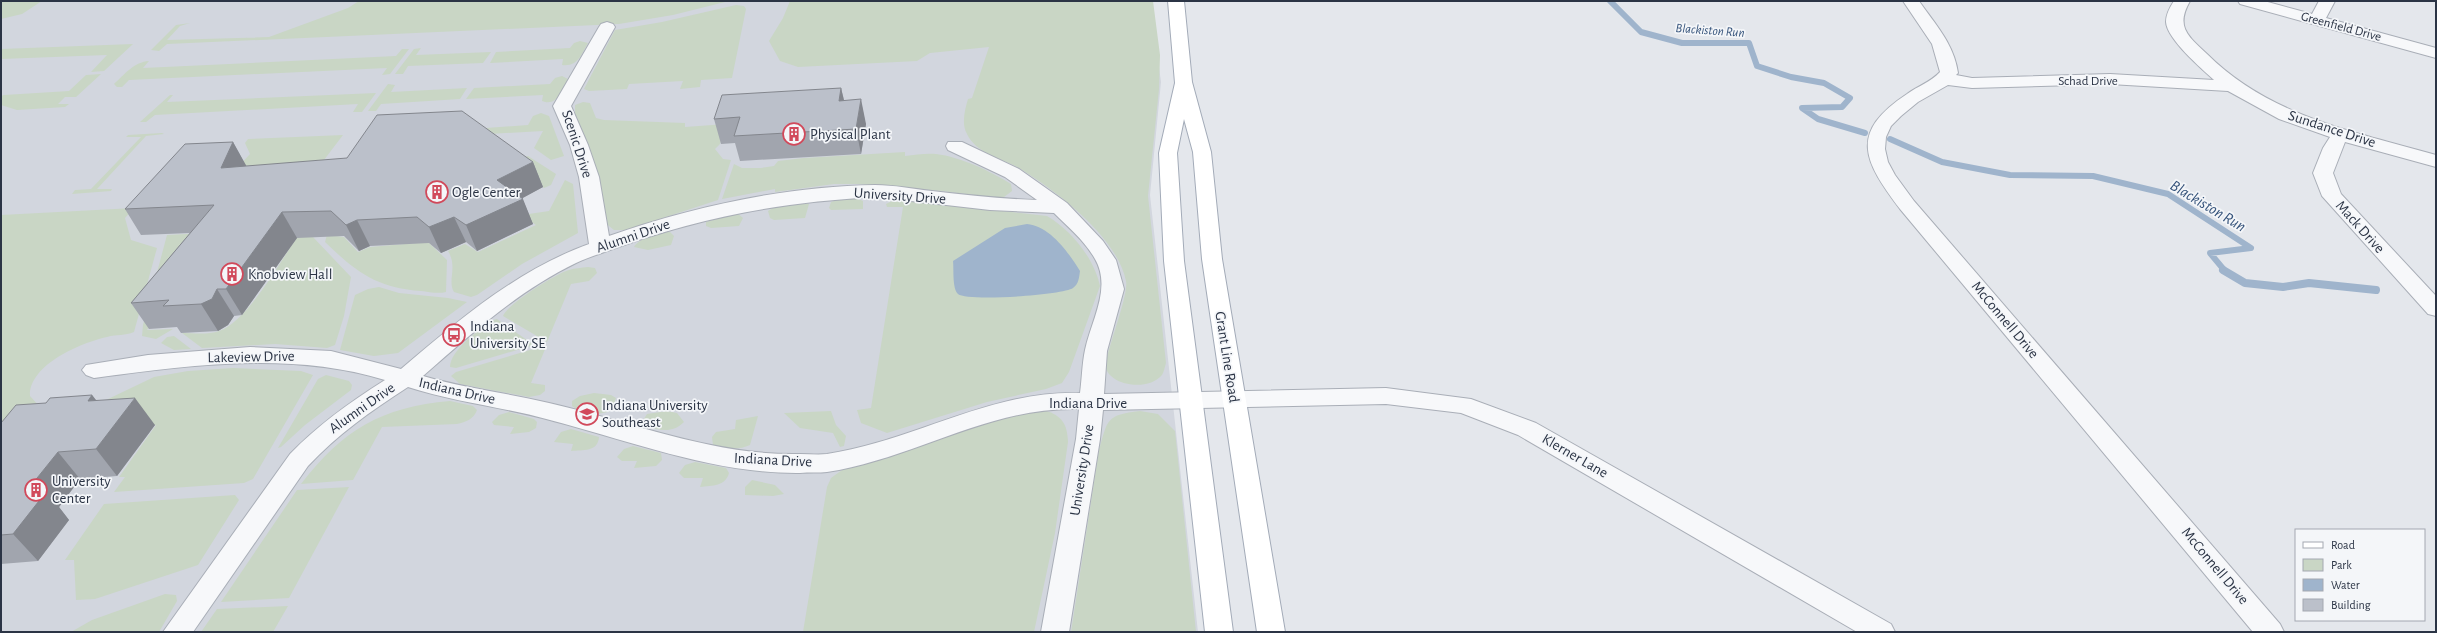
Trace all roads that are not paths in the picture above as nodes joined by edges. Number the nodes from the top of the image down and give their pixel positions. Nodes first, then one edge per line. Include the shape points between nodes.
1 (1176, 1) edge
2 (1911, 1) edge
3 (2182, 1) edge
4 (2246, 1) edge
5 (2327, 1) edge
6 (2317, 20) junction
7 (607, 27) dead end
8 (2436, 53) edge
9 (1945, 79) junction
10 (1183, 82) junction
11 (2232, 86) junction
12 (2342, 133) junction
13 (955, 146) dead end
14 (2436, 161) edge
15 (741, 206) joint
16 (1060, 207) junction
17 (600, 247) junction
18 (2436, 309) edge
19 (94, 370) dead end
20 (405, 378) junction
21 (1234, 398) junction
22 (1092, 401) junction
23 (1190, 401) junction
24 (178, 632) edge
25 (1055, 632) edge
26 (1219, 632) edge
27 (1271, 632) edge
28 (1881, 632) edge
29 (2270, 632) edge

1 - 10 main road, Grant Line Road
2 - 9 street via 1942,47 1949,65 1949,73
3 - 11 street via 2174,14 2174,26 2208,65
4 - 6 street, Greenfield Drive
5 - 6 street
6 - 8 street, Greenfield Drive
7 - 17 street, Scenic Drive via 562,106 579,145 589,177
9 - 11 street, Schad Drive via 1972,83 2110,79
9 - 29 street, McConnell Drive via 1913,98 1895,112 1880,129 1875,148 1880,169 1907,205
10 - 21 main road, Grant Line Road via 1202,152 1212,259
10 - 23 main road, Grant Line Road via 1168,152 1174,261
11 - 12 street, Sundance Drive via 2272,109
12 - 14 street, Sundance Drive
12 - 18 street, Mack Drive via 2332,148 2323,173 2332,196
13 - 16 street, University Drive via 1012,173
15 - 16 street, University Drive via 816,195 876,192 990,204
15 - 17 street, Alumni Drive via 680,220
16 - 22 street, University Drive via 1096,245 1112,274 1113,289 1096,351
17 - 20 street, Alumni Drive via 569,258 518,288 454,335
19 - 20 street, Lakeview Drive via 221,356 281,355 331,359
20 - 22 street, Indiana Drive via 440,389 549,411 724,457 774,464 827,463 1016,407 1036,403
20 - 24 street, Alumni Drive via 351,413 320,438 299,460
21 - 23 street, Klerner Lane
21 - 27 main road, Grant Line Road
21 - 28 street, Klerner Lane via 1386,396 1464,405 1494,414 1550,441
22 - 23 street, Indiana Drive
22 - 25 street, University Drive
23 - 26 main road, Grant Line Road

